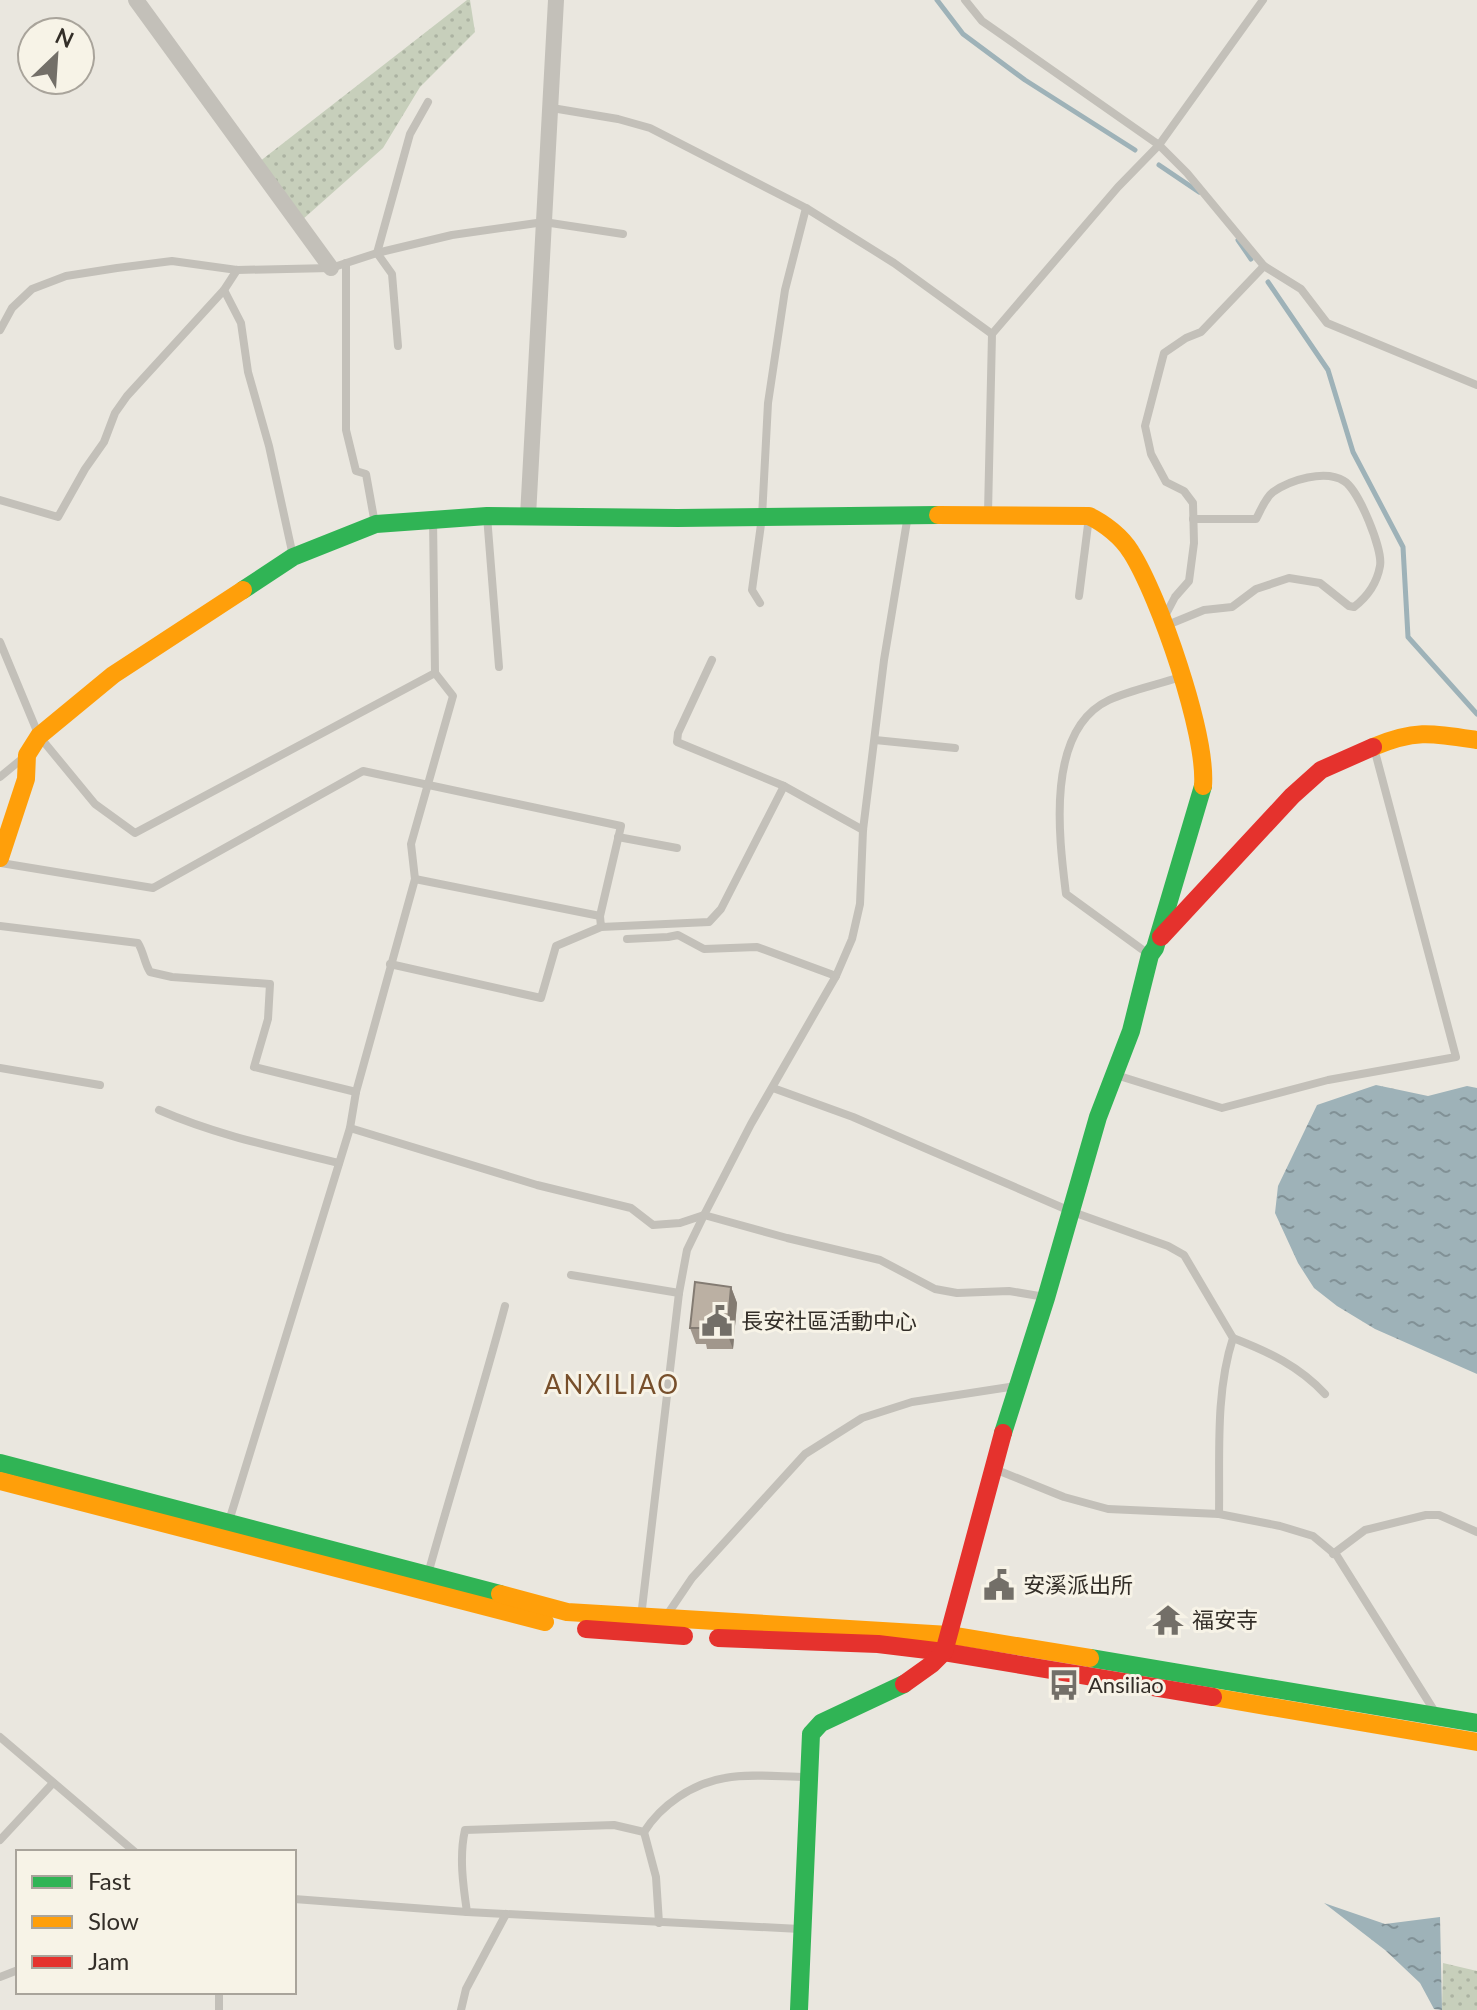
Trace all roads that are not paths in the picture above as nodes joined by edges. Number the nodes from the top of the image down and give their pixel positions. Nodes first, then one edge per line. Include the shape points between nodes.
1 (136, 0) edge
2 (556, 0) edge
3 (965, 0) edge
4 (1263, 0) edge
5 (428, 102) dead end
6 (552, 108) junction
7 (1159, 145) junction
8 (806, 208) junction
9 (544, 222) junction
10 (623, 234) dead end
11 (377, 253) junction
12 (339, 266) junction
13 (1264, 266) junction
14 (237, 270) junction
15 (224, 290) junction
16 (0, 330) edge
17 (992, 334) junction
18 (398, 346) dead end
19 (1477, 385) edge
20 (0, 500) edge
21 (908, 514) junction
22 (487, 516) junction
23 (528, 516) junction
24 (988, 516) junction
25 (1089, 516) junction
26 (762, 517) junction
27 (433, 518) junction
28 (1193, 519) junction
29 (376, 524) junction
30 (293, 557) junction
31 (1079, 596) dead end
32 (760, 603) dead end
33 (1164, 623) junction
34 (0, 642) edge
35 (712, 660) dead end
36 (499, 667) dead end
37 (435, 673) junction
38 (1181, 677) junction
39 (39, 736) junction
40 (875, 740) junction
41 (1477, 740) edge
42 (1374, 746) junction
43 (955, 748) dead end
44 (27, 755) junction
45 (0, 777) edge
46 (429, 785) junction
47 (784, 786) junction
48 (863, 830) junction
49 (618, 837) junction
50 (677, 848) dead end
51 (0, 860) edge
52 (415, 879) junction
53 (600, 916) junction
54 (0, 926) edge
55 (601, 927) junction
56 (627, 939) dead end
57 (1154, 948) junction
58 (390, 964) junction
59 (836, 976) junction
60 (0, 1068) edge
61 (1115, 1075) junction
62 (100, 1085) dead end
63 (773, 1088) junction
64 (356, 1092) junction
65 (159, 1110) dead end
66 (350, 1128) junction
67 (339, 1163) junction
68 (1070, 1211) junction
69 (704, 1215) junction
70 (571, 1275) dead end
71 (679, 1293) junction
72 (1046, 1298) junction
73 (505, 1306) dead end
74 (1233, 1338) junction
75 (1019, 1386) junction
76 (1325, 1394) dead end
77 (0, 1463) edge
78 (992, 1468) junction
79 (0, 1481) edge
80 (1219, 1514) junction
81 (229, 1522) junction
82 (1477, 1532) edge
83 (1333, 1554) junction
84 (428, 1574) junction
85 (641, 1618) junction
86 (657, 1628) junction
87 (947, 1644) junction
88 (1437, 1717) junction
89 (1477, 1724) edge
90 (0, 1737) edge
91 (1469, 1741) edge
92 (807, 1777) junction
93 (53, 1783) junction
94 (644, 1832) junction
95 (0, 1840) edge
96 (133, 1850) edge
97 (296, 1899) edge
98 (467, 1912) junction
99 (506, 1914) junction
100 (659, 1923) junction
101 (802, 1929) junction
102 (461, 2010) edge
103 (799, 2010) edge

1 - 12 street
2 - 6 street
3 - 7 lane via 982,21
4 - 7 lane
5 - 11 lane via 410,134
6 - 8 lane via 650,128
6 - 9 street
7 - 13 lane
7 - 17 lane
8 - 17 lane
8 - 26 lane via 785,290 770,389
9 - 10 lane
9 - 11 lane via 452,235
9 - 23 street
11 - 12 lane
11 - 18 lane via 392,274
12 - 14 lane
12 - 29 lane via 346,430 356,471 366,474
13 - 19 lane via 1301,289 1327,323
13 - 28 lane via 1201,332 1164,353 1145,426 1151,454 1166,482 1193,503
14 - 15 lane
14 - 16 lane via 172,261 66,276 32,289 12,308
15 - 20 lane via 127,396 58,517
15 - 30 lane via 241,323
17 - 24 lane
21 - 24 street
21 - 26 street
21 - 40 lane
22 - 23 street
22 - 27 street
22 - 36 lane
23 - 26 street
24 - 25 street
25 - 31 lane
25 - 33 street via 1130,550
26 - 32 lane via 752,590
27 - 29 street
27 - 37 lane
28 - 33 lane via 1189,581
28 - 33 lane via 1256,519 1272,493 1306,477 1330,477 1345,481 1358,497 1381,562 1367,597 1354,607 1320,583 1289,578 1256,589 1232,607
29 - 30 street
30 - 39 street via 113,675
33 - 38 street
34 - 39 lane
35 - 47 lane via 677,742
37 - 39 lane via 135,833 95,804
37 - 46 lane via 453,696
38 - 57 street via 1201,743 1204,783
38 - 57 lane via 1107,701 1079,722 1059,805 1066,894
39 - 44 street
40 - 43 lane
40 - 48 lane
41 - 42 street via 1429,732
42 - 57 street via 1321,770 1292,796
42 - 61 lane via 1456,1057 1328,1080 1222,1108
44 - 45 lane
44 - 51 street via 26,779
46 - 49 lane via 621,826
46 - 51 lane via 363,771 153,888
46 - 52 lane via 411,844
47 - 48 lane
47 - 55 lane via 721,909 709,922
48 - 59 lane via 860,904
49 - 50 lane
49 - 53 lane
52 - 53 lane
52 - 58 lane
53 - 55 lane
54 - 64 lane via 138,943 150,972 172,977 270,984 268,1019 254,1067
55 - 58 lane via 556,946 541,998
56 - 59 lane via 678,935 704,949 757,947
57 - 61 street
58 - 64 lane
59 - 63 lane
60 - 62 lane
61 - 68 street
63 - 68 lane
63 - 69 lane
64 - 66 lane
65 - 67 lane via 245,1140
66 - 67 lane
66 - 69 lane via 631,1208 653,1225
67 - 81 lane
68 - 72 street
68 - 74 lane via 1184,1255
69 - 71 lane via 687,1250
69 - 72 lane via 880,1260 935,1289
70 - 71 lane
71 - 85 lane
72 - 75 street
73 - 84 lane
74 - 76 lane via 1306,1373
74 - 80 lane via 1221,1424
75 - 78 street
75 - 86 lane via 912,1402 862,1418 805,1454 692,1578
77 - 81 street
78 - 80 lane via 1108,1509
78 - 87 street
79 - 86 street via 563,1626
80 - 83 lane via 1313,1536
81 - 84 street
82 - 83 lane via 1439,1515 1426,1515 1365,1530
83 - 88 lane
84 - 85 street via 567,1612
85 - 86 street
86 - 87 street via 877,1628
87 - 88 street
87 - 91 street
87 - 92 street via 936,1663 906,1683 821,1723 811,1734
88 - 89 street
88 - 91 lane
89 - 91 lane
90 - 93 lane
92 - 94 lane via 725,1778 678,1796 654,1815
92 - 101 street
93 - 95 lane
93 - 96 lane
94 - 98 lane via 614,1825 465,1830
94 - 100 lane via 656,1877
97 - 98 lane
98 - 99 lane
99 - 100 lane
99 - 102 lane via 466,1989
100 - 101 lane
101 - 103 street

